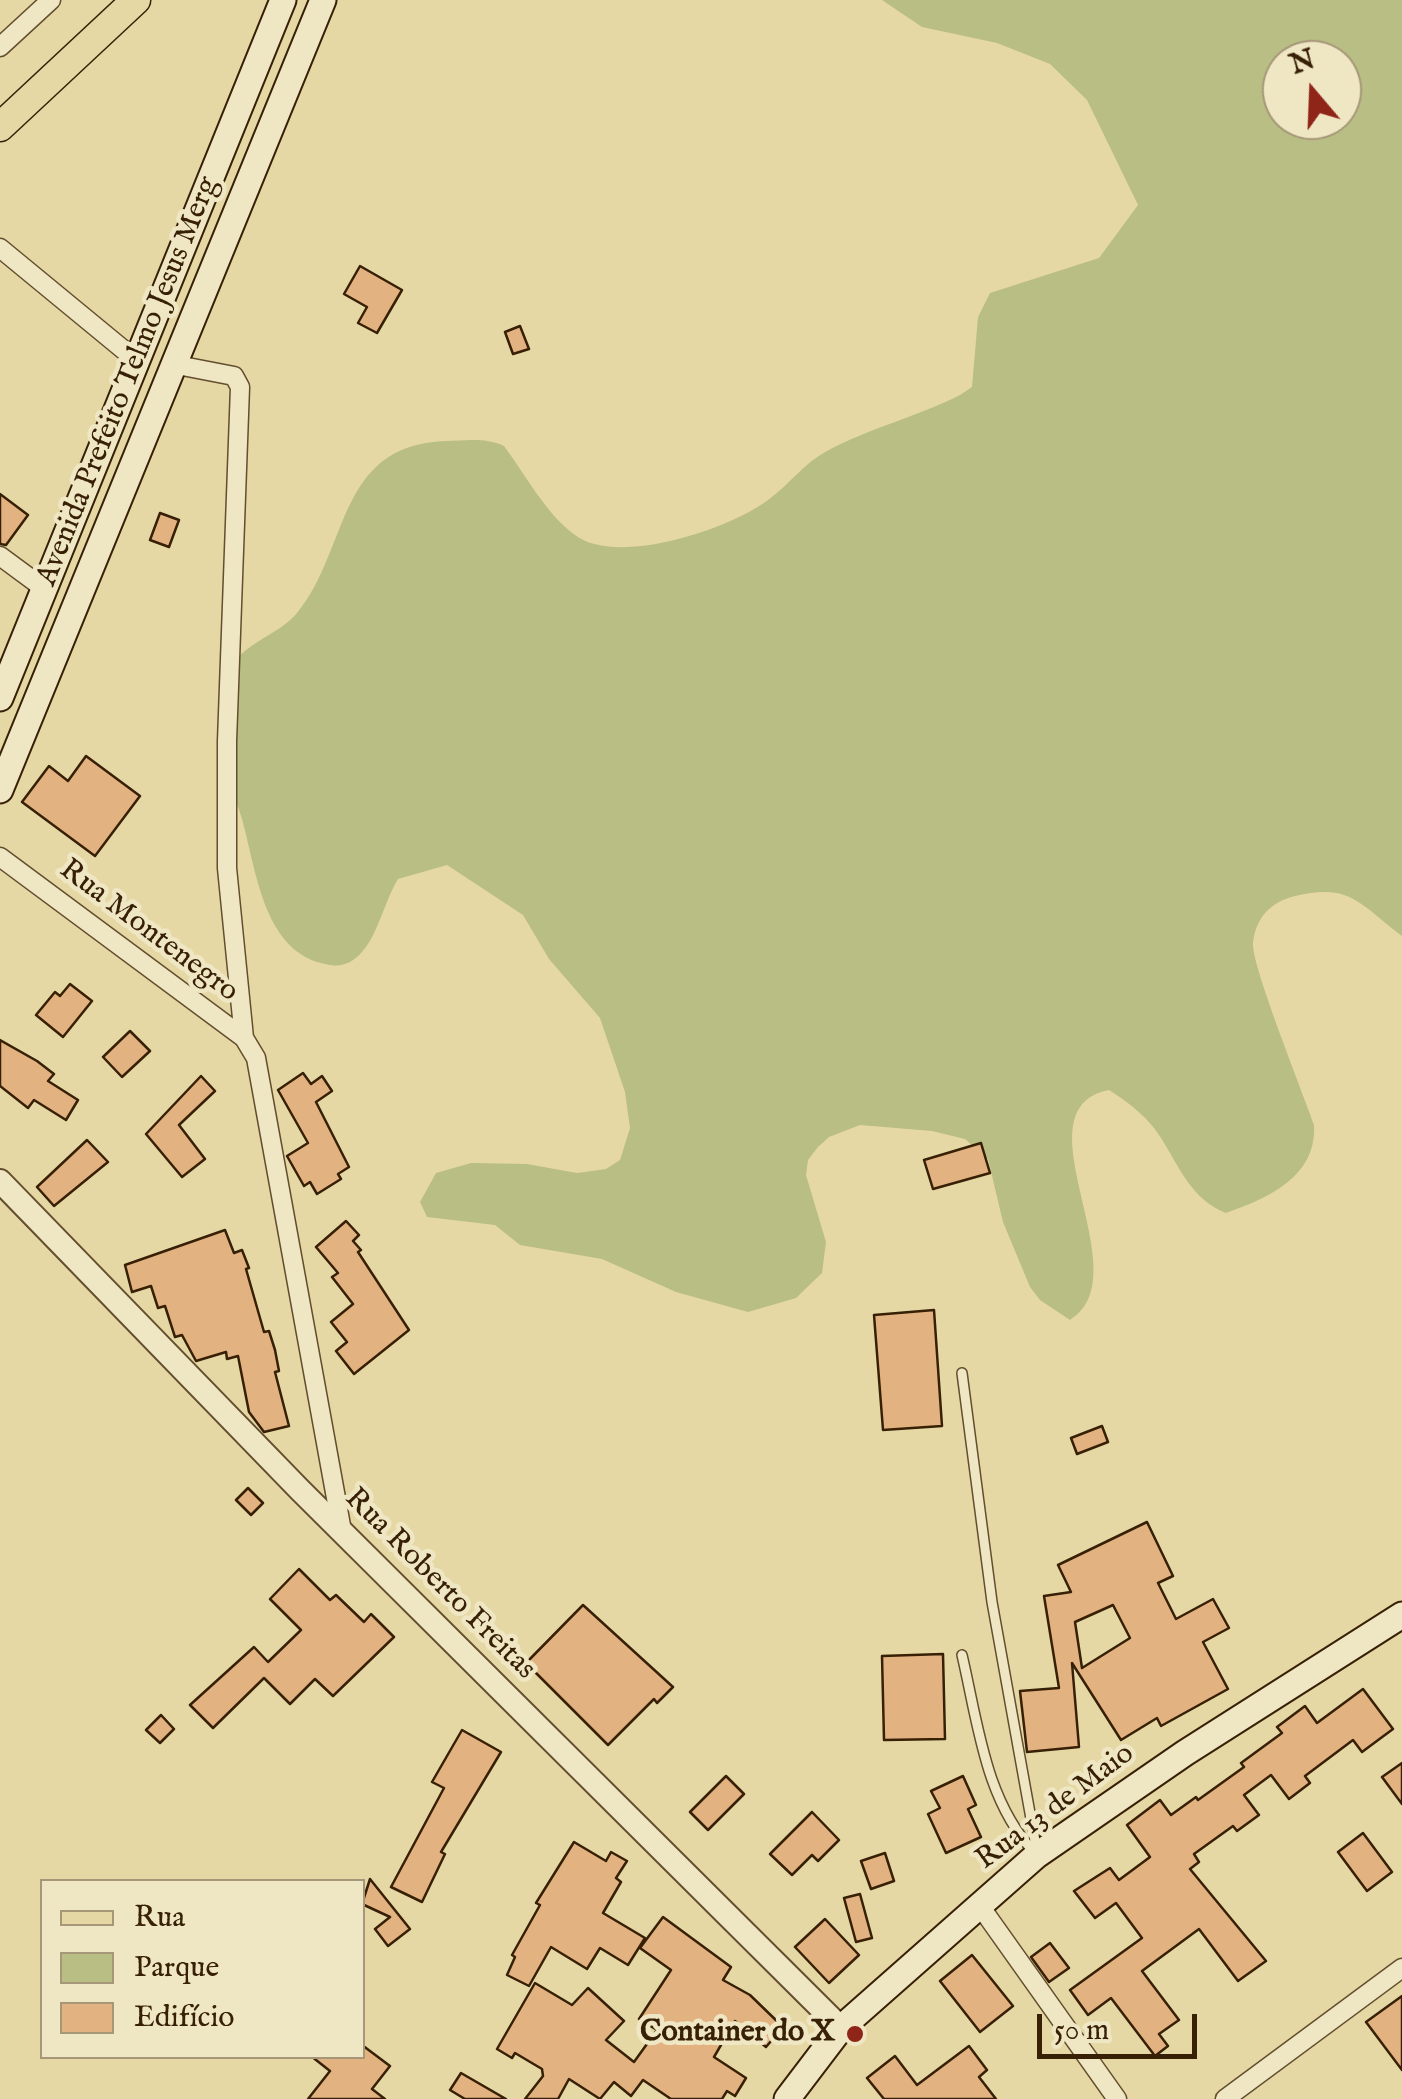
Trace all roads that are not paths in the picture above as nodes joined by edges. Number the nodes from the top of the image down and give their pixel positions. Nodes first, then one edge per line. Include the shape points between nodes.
1 (51, 0) edge
2 (136, 0) edge
3 (283, 0) edge
4 (323, 0) edge
5 (0, 47) edge
6 (0, 126) edge
7 (0, 248) edge
8 (136, 360) junction
9 (172, 364) junction
10 (0, 556) edge
11 (42, 587) junction
12 (0, 698) edge
13 (0, 790) edge
14 (0, 856) edge
15 (244, 1038) junction
16 (0, 1181) edge
17 (962, 1373) dead end
18 (342, 1531) junction
19 (1402, 1615) edge
20 (962, 1654) dead end
21 (1037, 1855) junction
22 (980, 1906) junction
23 (1402, 1968) edge
24 (842, 2028) junction
25 (787, 2099) edge
26 (1118, 2099) edge
27 (1225, 2099) edge

1 - 5 street
2 - 6 main road
3 - 8 main road, Avenida Prefeito Telmo Jesus Merg
4 - 9 main road, Avenida Prefeito Telmo Jesus Merg
7 - 8 street
8 - 11 main road, Avenida Prefeito Telmo Jesus Merg
9 - 13 main road, Avenida Prefeito Telmo Jesus Merg
9 - 15 street via 220,370 240,387 228,620 227,868
10 - 11 street
11 - 12 main road, Avenida Prefeito Telmo Jesus Merg
14 - 15 street, Rua Montenegro
15 - 18 street, Rua Montenegro via 256,1058
16 - 18 street, Rua Roberto Freitas
17 - 21 lane via 992,1602
18 - 24 street, Rua Roberto Freitas
19 - 21 main road, Rua 13 de Maio
20 - 21 lane via 990,1776 1014,1832
21 - 22 main road, Rua 13 de Maio
22 - 24 main road, Rua 13 de Maio
22 - 26 street
23 - 27 street
24 - 25 main road, Rua 13 de Maio

